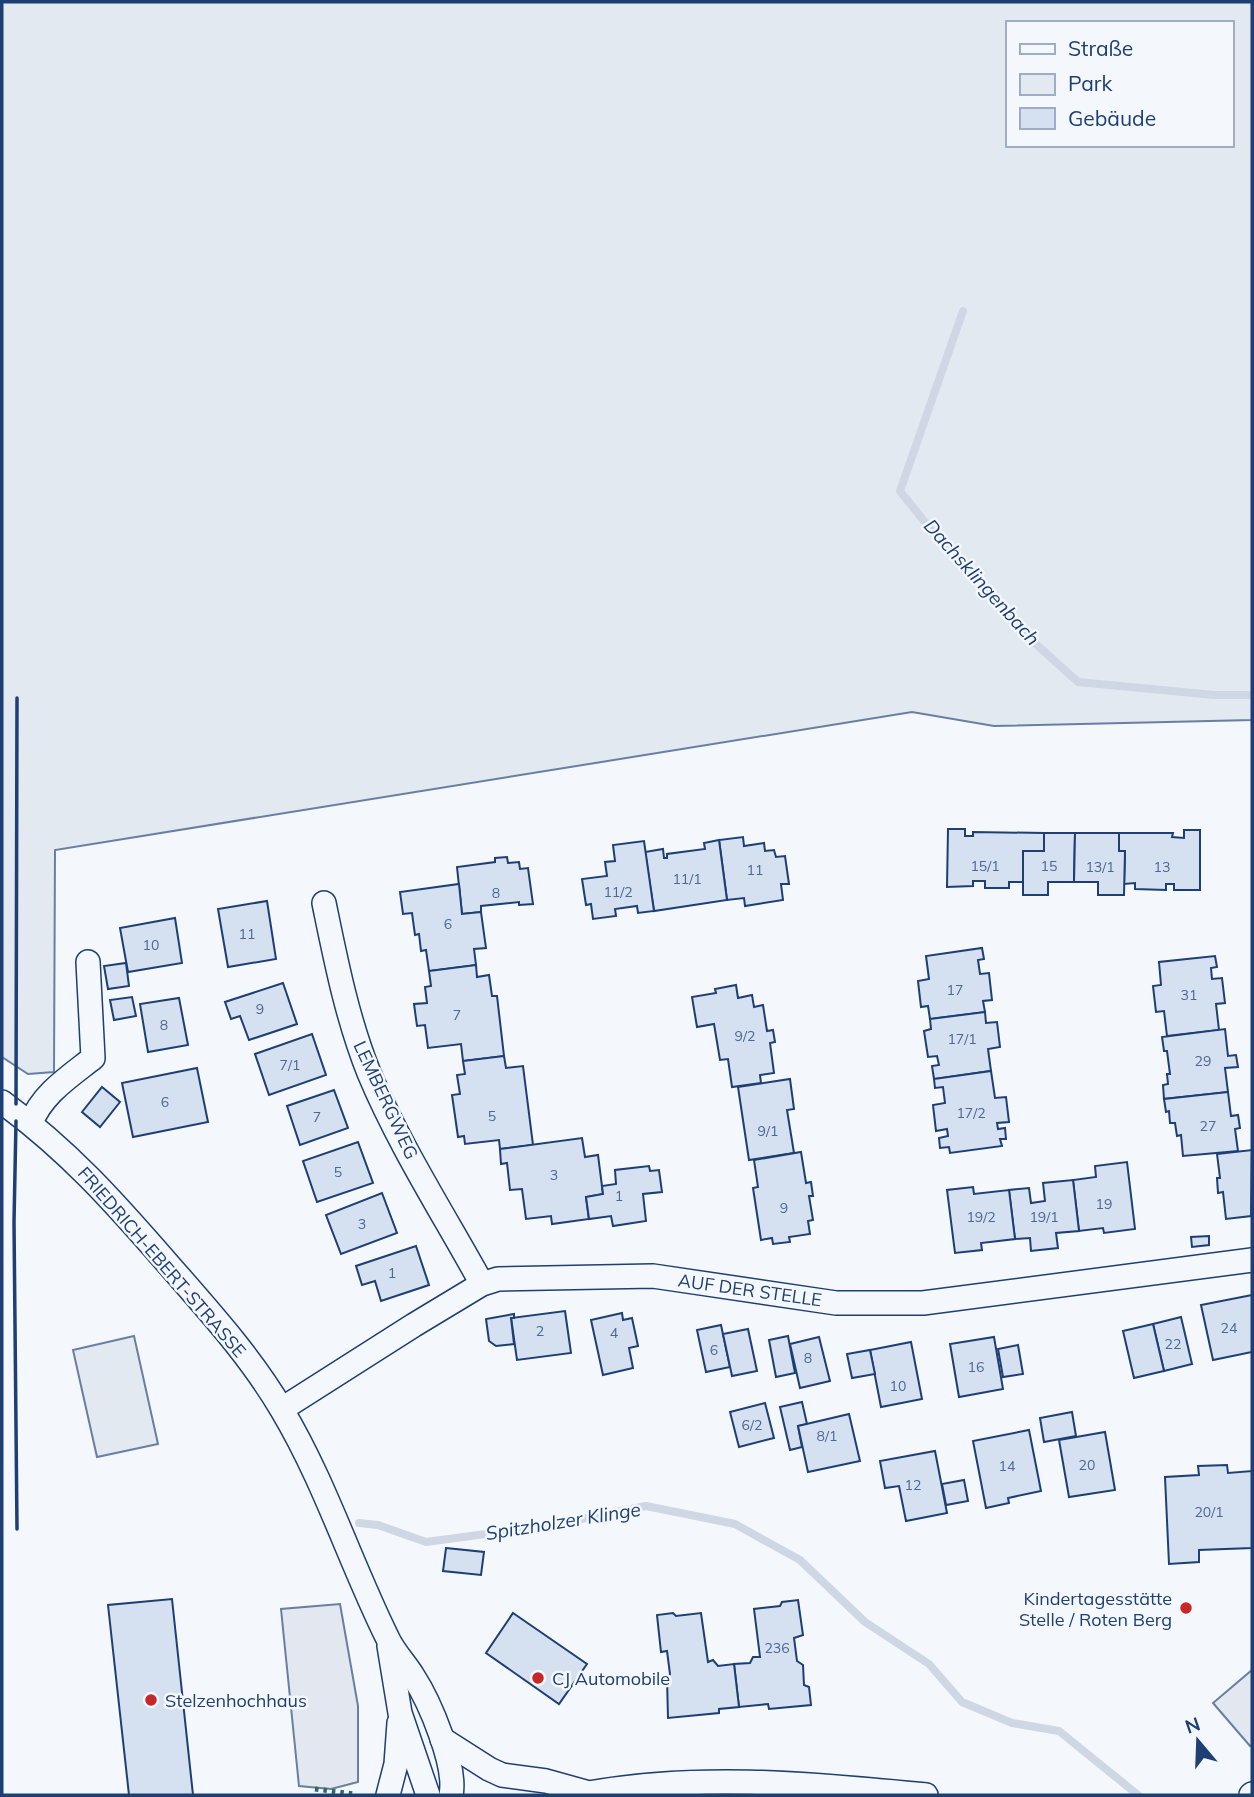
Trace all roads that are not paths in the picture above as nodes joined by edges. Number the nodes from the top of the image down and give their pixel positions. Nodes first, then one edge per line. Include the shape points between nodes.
1 (324, 903) dead end
2 (88, 962) dead end
3 (2, 1102) edge
4 (31, 1123) junction
5 (1252, 1260) edge
6 (482, 1284) junction
7 (282, 1409) junction
8 (388, 1639) junction
9 (400, 1713) junction
10 (442, 1739) junction
11 (584, 1794) edge
12 (388, 1795) edge
13 (428, 1795) edge
14 (452, 1795) edge
15 (926, 1795) edge

1 - 6 street, LEMBERGWEG via 352,1026 370,1074
2 - 4 street via 93,1058 51,1091
3 - 4 street, FRIEDRICH-EBERT-STRASSE
4 - 7 street, FRIEDRICH-EBERT-STRASSE via 107,1194 208,1309
5 - 6 street, AUF DER STELLE via 923,1303 836,1303 653,1276 498,1279
6 - 7 street, AUF DER STELLE
7 - 8 street, FRIEDRICH-EBERT-STRASSE via 331,1506
8 - 9 street, FRIEDRICH-EBERT-STRASSE
8 - 10 street, FRIEDRICH-EBERT-STRASSE via 415,1678
9 - 12 street, FRIEDRICH-EBERT-STRASSE
9 - 13 street, FRIEDRICH-EBERT-STRASSE
10 - 11 street via 502,1775 545,1781
10 - 14 street, FRIEDRICH-EBERT-STRASSE via 454,1783
11 - 15 street via 726,1782

